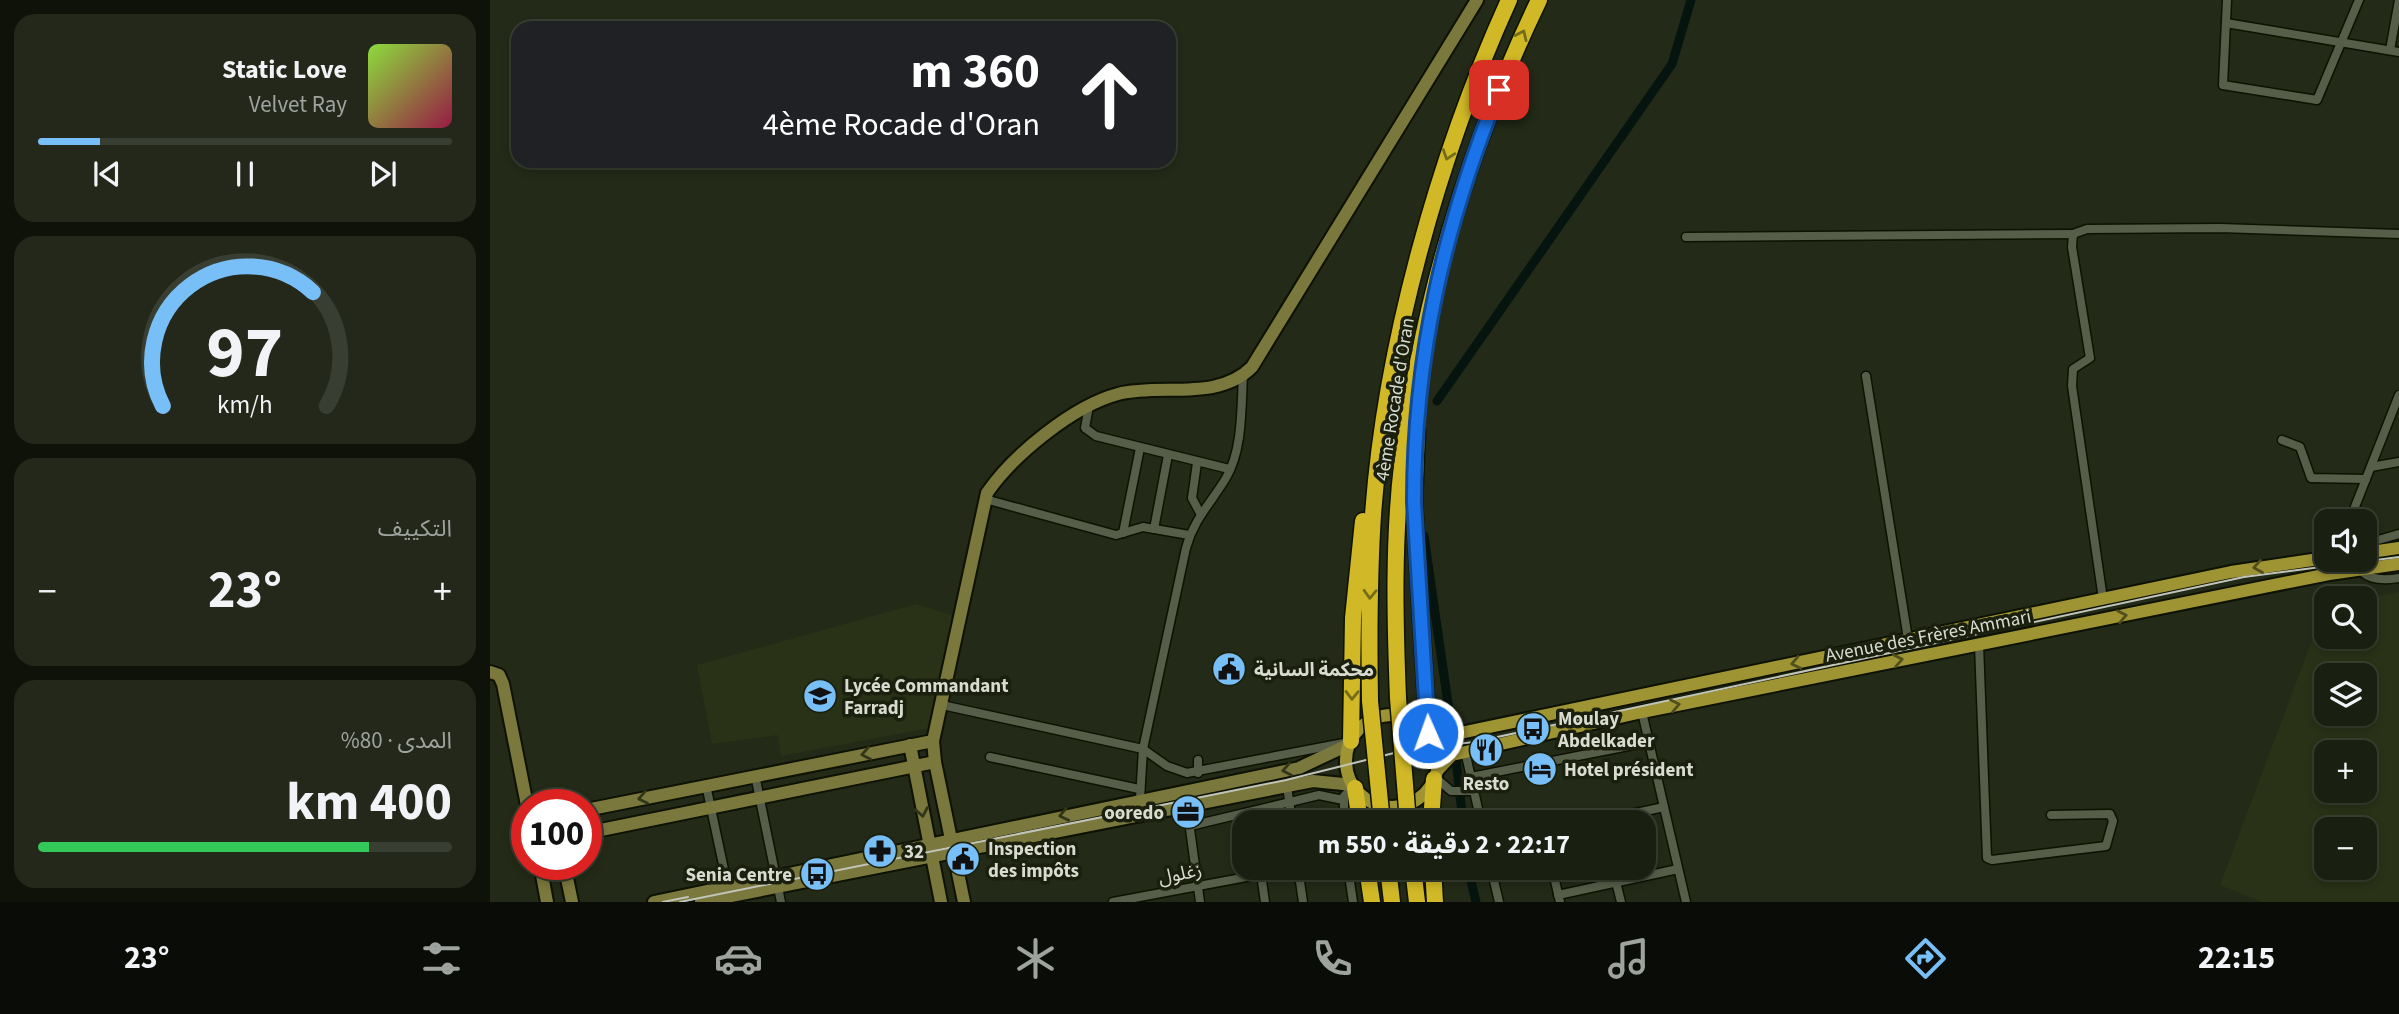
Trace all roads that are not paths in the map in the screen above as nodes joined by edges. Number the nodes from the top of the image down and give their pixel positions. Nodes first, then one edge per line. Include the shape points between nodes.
1 (1477, 0) edge
2 (1509, 0) edge
3 (1539, 0) edge
4 (2227, 0) edge
5 (2359, 0) edge
6 (2399, 0) edge
7 (2226, 23) junction
8 (2341, 42) junction
9 (2395, 51) edge
10 (2073, 233) junction
11 (2399, 234) edge
12 (1686, 237) dead end
13 (1430, 308) junction
14 (1395, 361) junction
15 (1242, 376) junction
16 (1866, 376) dead end
17 (2398, 399) edge
18 (1089, 407) junction
19 (1068, 418) junction
20 (1085, 428) junction
21 (2282, 440) dead end
22 (1140, 448) junction
23 (1168, 455) junction
24 (2399, 462) edge
25 (1197, 463) junction
26 (2371, 467) junction
27 (1229, 468) junction
28 (2366, 479) junction
29 (985, 499) junction
30 (2354, 509) edge
31 (1200, 513) junction
32 (1154, 529) junction
33 (1123, 533) junction
34 (2399, 534) edge
35 (1189, 536) junction
36 (2377, 540) edge
37 (2399, 548) edge
38 (2377, 551) edge
39 (2314, 560) edge
40 (2377, 565) edge
41 (2399, 565) edge
42 (2323, 572) edge
43 (2368, 572) edge
44 (2399, 578) edge
45 (2103, 599) junction
46 (1908, 639) junction
47 (1979, 644) junction
48 (490, 672) edge
49 (942, 705) junction
50 (1642, 712) junction
51 (1429, 734) junction
52 (933, 741) junction
53 (1649, 742) junction
54 (1351, 743) junction
55 (910, 745) junction
56 (1143, 749) junction
57 (1465, 751) junction
58 (990, 757) dead end
59 (1198, 760) dead end
60 (934, 762) junction
61 (914, 766) junction
62 (1198, 773) junction
63 (755, 775) junction
64 (1435, 776) junction
65 (1471, 777) junction
66 (706, 785) junction
67 (1287, 786) junction
68 (1354, 786) junction
69 (524, 789) edge
70 (1474, 791) junction
71 (1139, 794) junction
72 (760, 798) junction
73 (1343, 800) junction
74 (1289, 801) junction
75 (712, 806) junction
76 (602, 807) edge
77 (1187, 807) junction
78 (1664, 807) junction
79 (1290, 810) edge
80 (1343, 810) edge
81 (1358, 810) edge
82 (1380, 810) edge
83 (1407, 810) edge
84 (1432, 810) edge
85 (1478, 810) edge
86 (1650, 810) edge
87 (2051, 815) dead end
88 (1189, 826) junction
89 (602, 830) edge
90 (951, 845) junction
91 (929, 850) junction
92 (1678, 869) junction
93 (1232, 879) edge
94 (543, 880) edge
95 (567, 880) edge
96 (1262, 880) edge
97 (1298, 880) edge
98 (1350, 880) edge
99 (1369, 880) edge
100 (1389, 880) edge
101 (1414, 880) edge
102 (1434, 880) edge
103 (1494, 880) edge
104 (1555, 880) edge
105 (776, 882) junction
106 (1616, 882) junction
107 (1197, 885) junction
108 (729, 895) edge
109 (1559, 898) edge
110 (1353, 901) edge
111 (547, 902) edge
112 (572, 902) edge
113 (654, 902) edge
114 (701, 902) edge
115 (781, 902) edge
116 (941, 902) edge
117 (964, 902) edge
118 (1113, 902) edge
119 (1200, 902) edge
120 (1265, 902) edge
121 (1303, 902) edge
122 (1343, 902) edge
123 (1372, 902) edge
124 (1392, 902) edge
125 (1417, 902) edge
126 (1435, 902) edge
127 (1499, 902) edge
128 (1621, 902) edge
129 (1686, 902) edge

1 - 15 main road via 1252,367
2 -> 14 highway, 4ème Rocade d'Oran via 1444,166
13 -> 3 highway, 4ème Rocade d'Oran via 1467,174
4 - 7 street
5 - 8 street
6 - 9 street
7 - 8 street
7 - 8 street via 2223,85 2317,100
8 - 9 street
10 - 11 street via 2087,229 2220,228
10 - 12 street
10 - 45 street via 2071,247 2090,358 2073,369 2072,386
13 - 51 highway via 1414,466
13 - 83 highway, 4ème Rocade d'Oran, bridge via 1402,467 1396,578 1398,698
14 -> 54 highway via 1369,480 1359,558
14 -> 82 highway, 4ème Rocade d'Oran, bridge via 1380,449 1369,597 1370,701
15 - 18 main road via 1214,388 1118,394
15 - 27 street via 1239,428
16 - 46 street
17 - 26 street
18 - 19 main road
18 - 20 street
19 - 20 street
19 - 29 main road via 999,475
20 - 22 street via 1096,436
21 - 28 street via 2300,447 2311,478
22 - 23 street
22 - 33 street
23 - 25 street
23 - 32 street
24 - 26 street
25 - 27 street
25 - 31 street via 1192,498
26 - 28 street
27 - 31 street
28 - 30 street
29 - 33 street via 1116,535
29 - 49 main road
31 - 35 street
32 - 33 street
32 - 35 street
34 - 36 street
35 - 56 street
37 - 38 main road
39 -> 45 main road, Avenue des Frères Ammari
40 - 41 main road, Avenue des Frères Ammari
47 -> 42 main road, Avenue des Frères Ammari
43 - 44 street via 2383,581
45 - 46 main road, Avenue des Frères Ammari
46 -> 51 main road, Avenue des Frères Ammari via 1465,732
50 -> 47 main road, Avenue des Frères Ammari
47 - 87 street via 1987,858 2106,846 2113,821 2110,814
48 - 69 main road via 499,675 503,684
49 - 52 main road
49 - 56 street
50 - 53 street
50 - 57 main road, Avenue des Frères Ammari
51 - 54 main road via 1418,724 1394,715 1369,722
51 - 64 main road via 1438,756
52 - 55 main road
52 - 60 main road
53 - 65 street
53 - 78 street
54 - 62 street
54 - 68 main road via 1347,765
54 -> 71 main road via 1299,768
55 - 61 main road
55 -> 63 main road
56 - 62 street via 1167,766
56 - 71 street
57 - 64 main road, Avenue des Frères Ammari via 1452,755
57 - 65 street
58 - 71 street
59 - 62 street
60 - 61 main road
60 - 90 main road
61 - 72 main road
61 -> 91 main road
63 - 66 main road
63 - 72 street
64 - 68 main road via 1422,796 1403,806 1371,802
64 - 70 street via 1460,792
64 - 84 highway
65 - 70 street
66 - 75 street
66 -> 76 main road
67 - 68 main road via 1321,780
67 - 74 street
67 - 77 main road
68 - 73 street
68 - 81 highway
70 - 85 street
71 -> 90 main road
72 - 75 main road
72 - 105 street
73 - 74 street via 1323,795
73 - 80 street
74 - 79 street
74 - 88 street
75 - 89 main road
75 - 108 street
77 - 88 street
77 - 90 main road
78 - 86 street
78 - 92 street
88 - 107 street
90 - 91 main road
90 - 117 main road
91 - 105 main road
91 - 116 main road
92 - 106 street
92 - 129 street
93 - 107 street, زغلول
94 - 111 main road
95 - 112 main road
96 - 120 street
97 - 121 street
98 - 110 street
99 - 123 highway
100 - 124 highway
101 - 125 highway
102 - 126 highway
103 - 127 street
104 - 109 street
105 - 108 main road
105 - 115 street
106 - 109 street
106 - 128 street
107 - 118 street, زغلول
107 - 119 street
108 - 113 main road
108 - 114 main road
110 - 122 street

